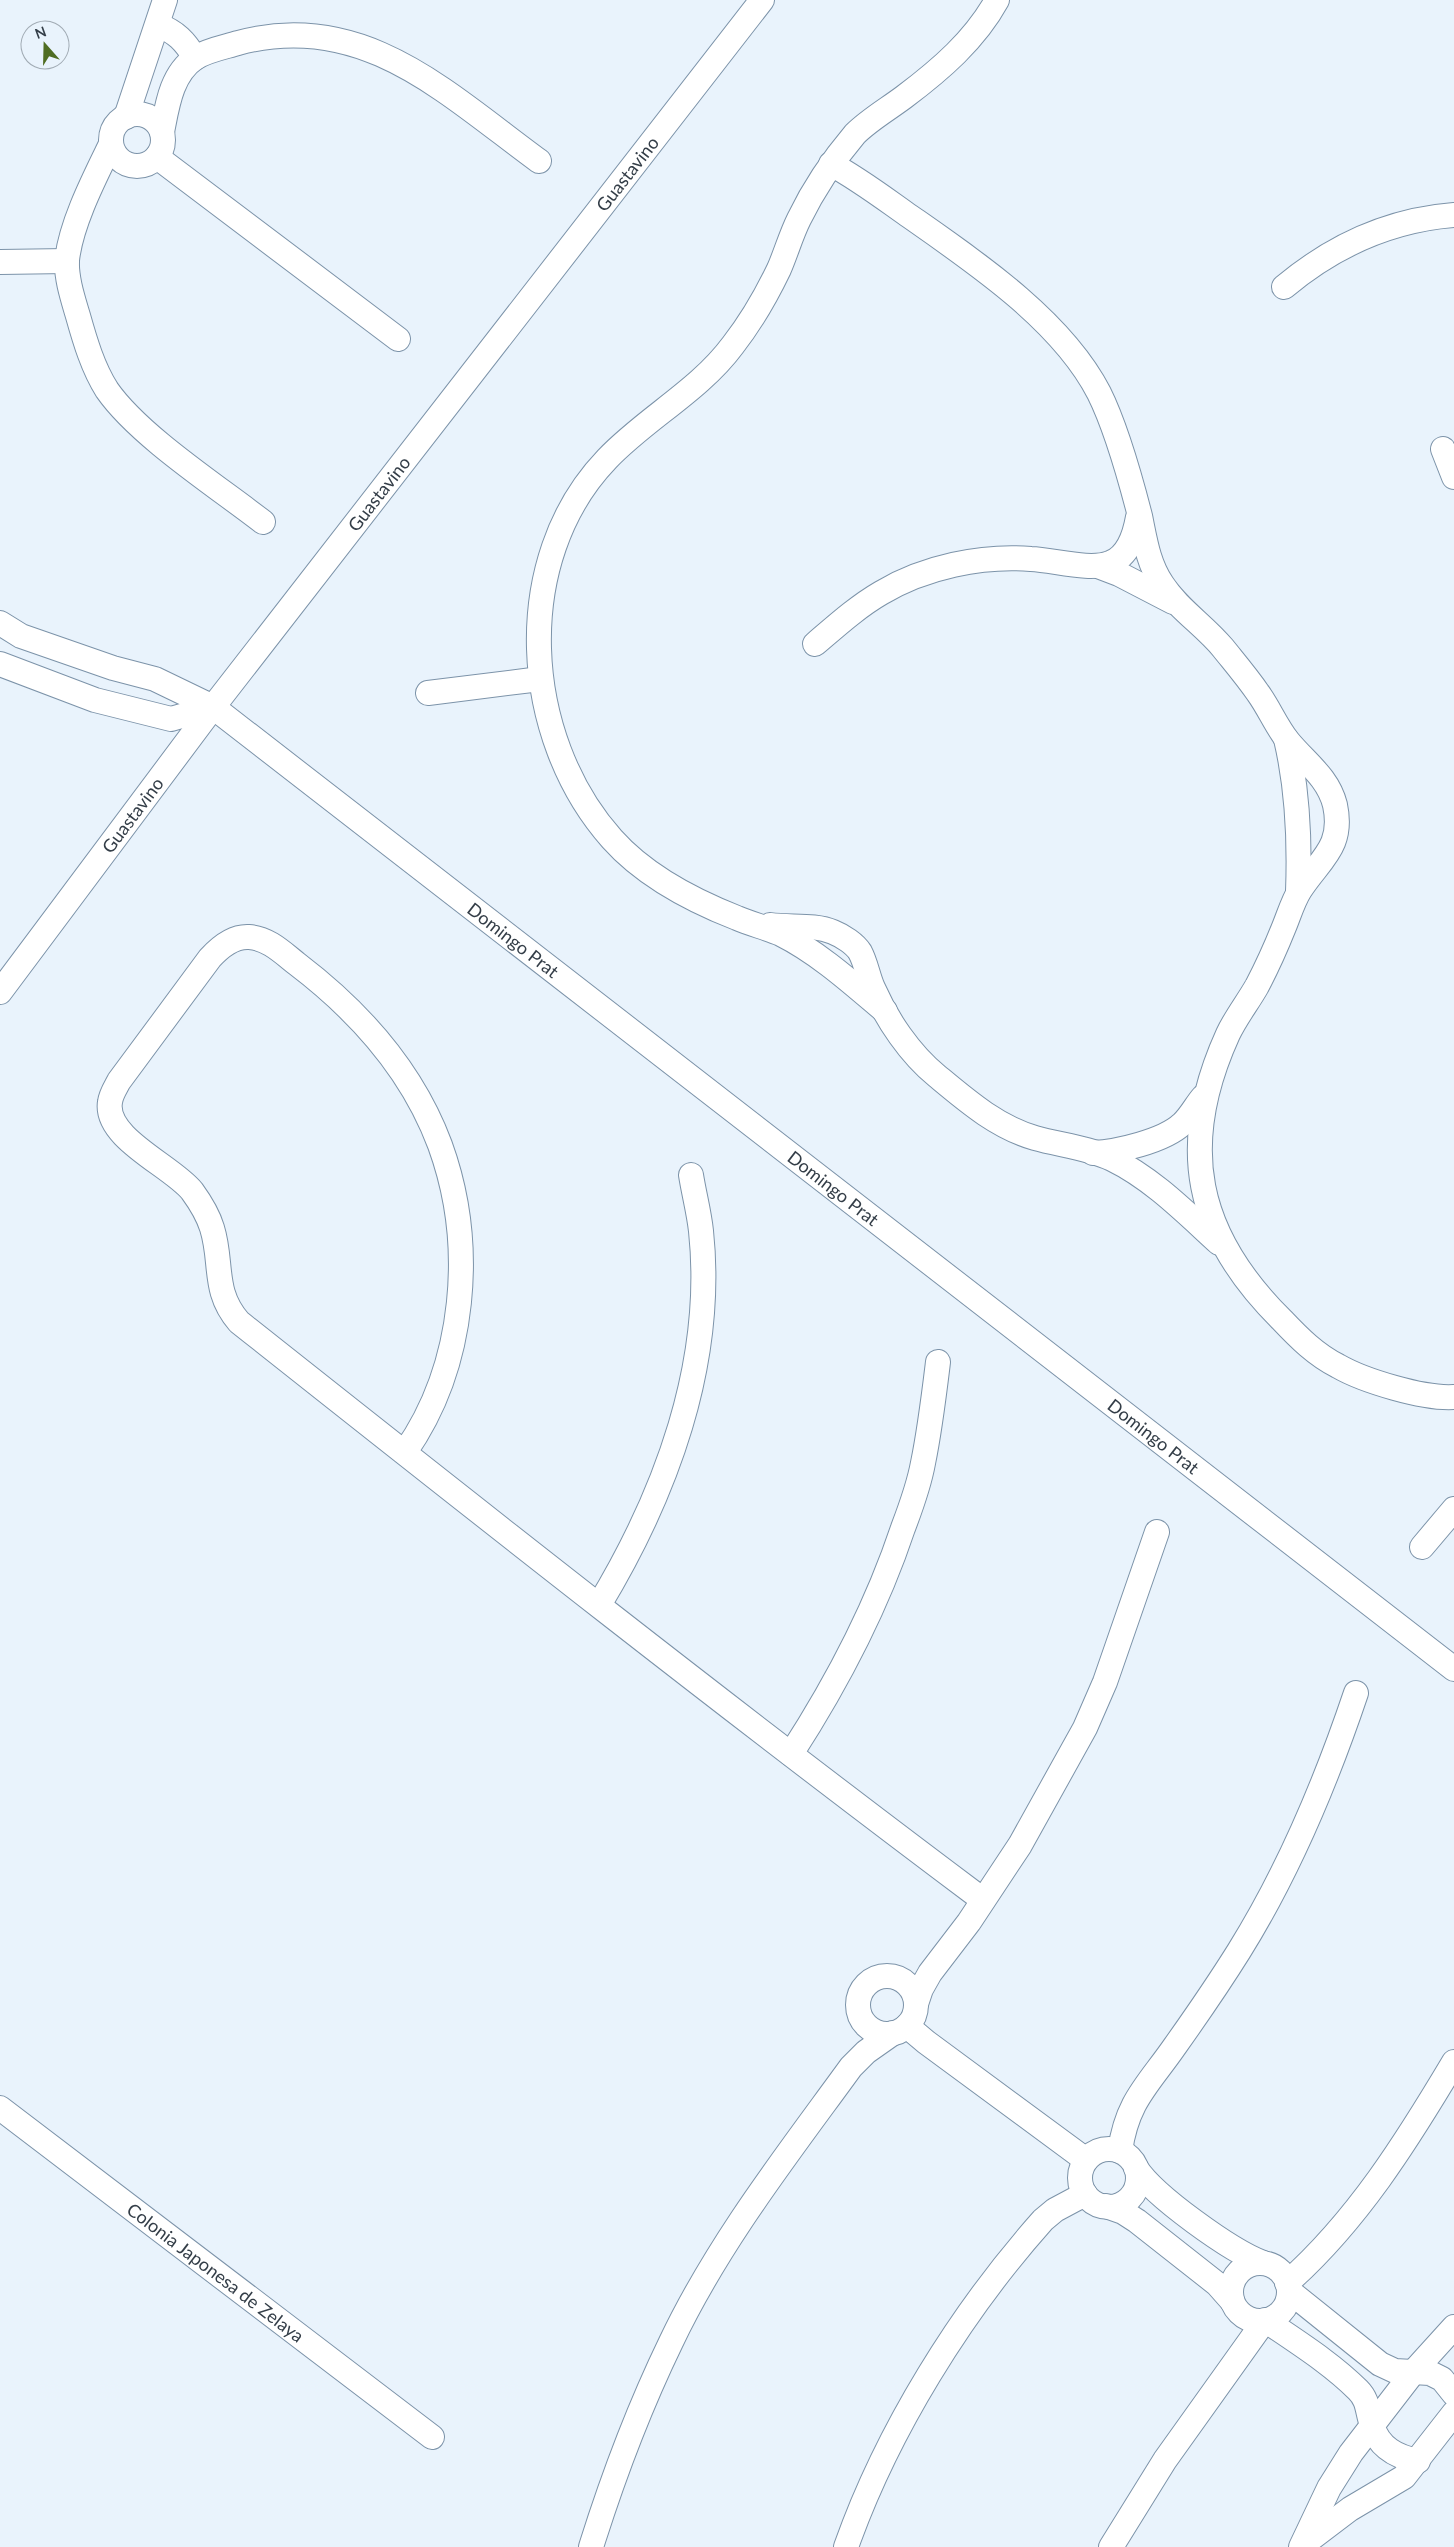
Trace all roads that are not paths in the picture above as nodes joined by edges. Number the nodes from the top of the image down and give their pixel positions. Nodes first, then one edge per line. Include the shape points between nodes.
1 (165, 0) edge
2 (762, 0) edge
3 (997, 0) edge
4 (158, 25) junction
5 (195, 58) junction
6 (126, 117) junction
7 (162, 132) junction
8 (112, 144) junction
9 (150, 161) junction
10 (538, 161) dead end
11 (831, 164) junction
12 (88, 192) junction
13 (1454, 216) edge
14 (67, 261) junction
15 (0, 262) edge
16 (1284, 287) dead end
17 (398, 338) dead end
18 (1443, 449) dead end
19 (1454, 477) edge
20 (1139, 513) junction
21 (263, 522) dead end
22 (1098, 566) junction
23 (1176, 603) junction
24 (0, 623) edge
25 (815, 644) dead end
26 (0, 664) edge
27 (155, 679) junction
28 (540, 679) junction
29 (428, 693) dead end
30 (213, 707) junction
31 (140, 712) junction
32 (1286, 739) junction
33 (1327, 784) junction
34 (1296, 790) junction
35 (1300, 845) junction
36 (1331, 848) junction
37 (1298, 892) junction
38 (748, 923) junction
39 (0, 992) edge
40 (885, 1011) junction
41 (1206, 1094) junction
42 (1176, 1128) junction
43 (1149, 1140) junction
44 (1200, 1147) junction
45 (1092, 1153) junction
46 (691, 1175) dead end
47 (1142, 1177) junction
48 (1202, 1182) junction
49 (1167, 1196) junction
50 (1230, 1253) junction
51 (938, 1362) dead end
52 (1454, 1397) edge
53 (405, 1452) junction
54 (1454, 1508) edge
55 (1157, 1532) dead end
56 (1422, 1546) dead end
57 (599, 1605) junction
58 (1454, 1669) edge
59 (1356, 1693) dead end
60 (790, 1754) junction
61 (983, 1900) junction
62 (945, 1952) junction
63 (882, 1977) junction
64 (916, 2004) junction
65 (860, 2014) junction
66 (900, 2029) junction
67 (1454, 2062) edge
68 (852, 2067) junction
69 (0, 2108) edge
70 (1120, 2151) junction
71 (1086, 2160) junction
72 (1136, 2168) junction
73 (1086, 2194) junction
74 (1106, 2206) junction
75 (1263, 2263) junction
76 (1288, 2287) junction
77 (1234, 2305) junction
78 (1265, 2320) junction
79 (1454, 2327) edge
80 (1244, 2350) junction
81 (1380, 2364) junction
82 (1415, 2370) junction
83 (1359, 2390) junction
84 (1454, 2394) edge
85 (1454, 2413) edge
86 (1372, 2425) junction
87 (432, 2437) dead end
88 (1418, 2461) junction
89 (591, 2547) edge
90 (846, 2547) edge
91 (1111, 2547) edge
92 (1302, 2547) edge

1 - 4 street
2 - 30 street, Guastavino
3 - 11 street via 980,27 940,69 858,132
4 - 5 street via 173,31 187,44
4 - 6 street
5 - 7 street via 182,72 169,95
5 - 10 street via 260,37 318,36 374,49 420,74
6 - 7 street via 147,116
6 - 8 street via 115,128
7 - 9 street via 163,141
8 - 9 street via 114,152 126,164
8 - 12 street
9 - 12 street
9 - 17 street
11 - 20 street via 935,234 998,283 1060,338 1098,392
11 - 28 street via 798,220 767,292 730,349 679,400 608,458 574,506 552,557 539,616
12 - 14 street
13 - 16 street via 1396,224 1355,241 1322,258
14 - 15 street
14 - 21 street via 86,346 107,390 162,444
18 - 19 street
20 - 22 street via 1134,537 1126,550 1111,563
20 - 23 street via 1148,554 1160,582
22 - 23 street
22 - 25 street via 1029,558 949,566 882,592
23 - 32 street via 1207,629 1234,661
24 - 27 street, Domingo Prat via 21,636
26 - 31 street via 95,700
27 - 30 street, Domingo Prat
27 - 31 street
28 - 29 street
28 - 38 street via 550,723 568,773 610,837 650,873
30 - 31 street via 171,719
30 - 39 street, Guastavino
30 - 58 street, Domingo Prat
32 - 33 street
32 - 34 street
33 - 34 street via 1314,778
33 - 36 street via 1335,805 1337,831
34 - 35 street
35 - 36 street
35 - 37 street
36 - 37 street via 1329,855
37 - 41 street via 1257,985 1229,1032
38 - 40 street via 781,934 800,946
38 - 40 street via 822,928 836,933 860,953
40 - 45 street via 902,1039 932,1072 1003,1126
41 - 42 street
41 - 44 street via 1199,1128
42 - 43 street
42 - 44 street via 1192,1134
43 - 45 street
43 - 47 street via 1141,1153
44 - 48 street
45 - 47 street via 1110,1158
46 - 57 street via 701,1231 702,1271 696,1357 689,1390 665,1476 627,1558
47 - 49 street
48 - 49 street via 1188,1192
48 - 50 street via 1212,1221
49 - 50 street
50 - 52 street via 1263,1302 1306,1344 1339,1367 1412,1392
51 - 60 street via 923,1464 895,1552 851,1652 820,1709
53 - 53 street via 420,1431 443,1381 457,1321 460,1250 450,1180 440,1146 410,1081 360,1018 326,986 263,940 235,939 219,948 210,958 119,1081 112,1094 110,1113 118,1130 178,1178 200,1203 214,1239 221,1292 230,1312
53 - 57 street
54 - 56 street
55 - 61 street via 1105,1682 1085,1728 1020,1845
57 - 60 street
59 - 70 street via 1336,1752 1282,1871 1240,1950 1132,2105 1123,2129
60 - 61 street
61 - 62 street
62 - 63 street via 933,1961
62 - 64 street via 921,1989
63 - 64 street via 890,1976 905,1982 915,1996
63 - 65 street via 862,1991
64 - 66 street via 916,2012
65 - 66 street via 864,2022 877,2032
65 - 68 street via 859,2050
66 - 68 street via 866,2052
66 - 71 street via 926,2042
67 - 76 street via 1410,2134 1345,2225
68 - 89 street via 750,2208 708,2274 671,2342 610,2487
69 - 87 street, Colonia Japonesa de Zelaya
70 - 71 street via 1102,2150
70 - 72 street
71 - 73 street via 1080,2177
72 - 74 street via 1137,2184 1129,2198 1114,2206
72 - 75 street via 1149,2186 1234,2250
73 - 74 street via 1091,2200
73 - 90 street via 1042,2220 968,2316 893,2440
74 - 77 street via 1137,2221 1217,2284
75 - 76 street via 1278,2269
75 - 77 street via 1240,2271 1232,2285
76 - 78 street via 1288,2299 1280,2313
76 - 81 street
77 - 78 street via 1249,2319
77 - 80 street via 1242,2323
78 - 80 street
78 - 83 street
79 - 82 street
80 - 91 street via 1164,2460
81 - 82 street via 1395,2371
81 - 83 street
82 - 84 street via 1442,2379
82 - 86 street
83 - 86 street via 1368,2403
85 - 88 street
86 - 88 street via 1388,2450 1402,2458
86 - 92 street via 1329,2488
88 - 92 street via 1404,2477 1350,2509

